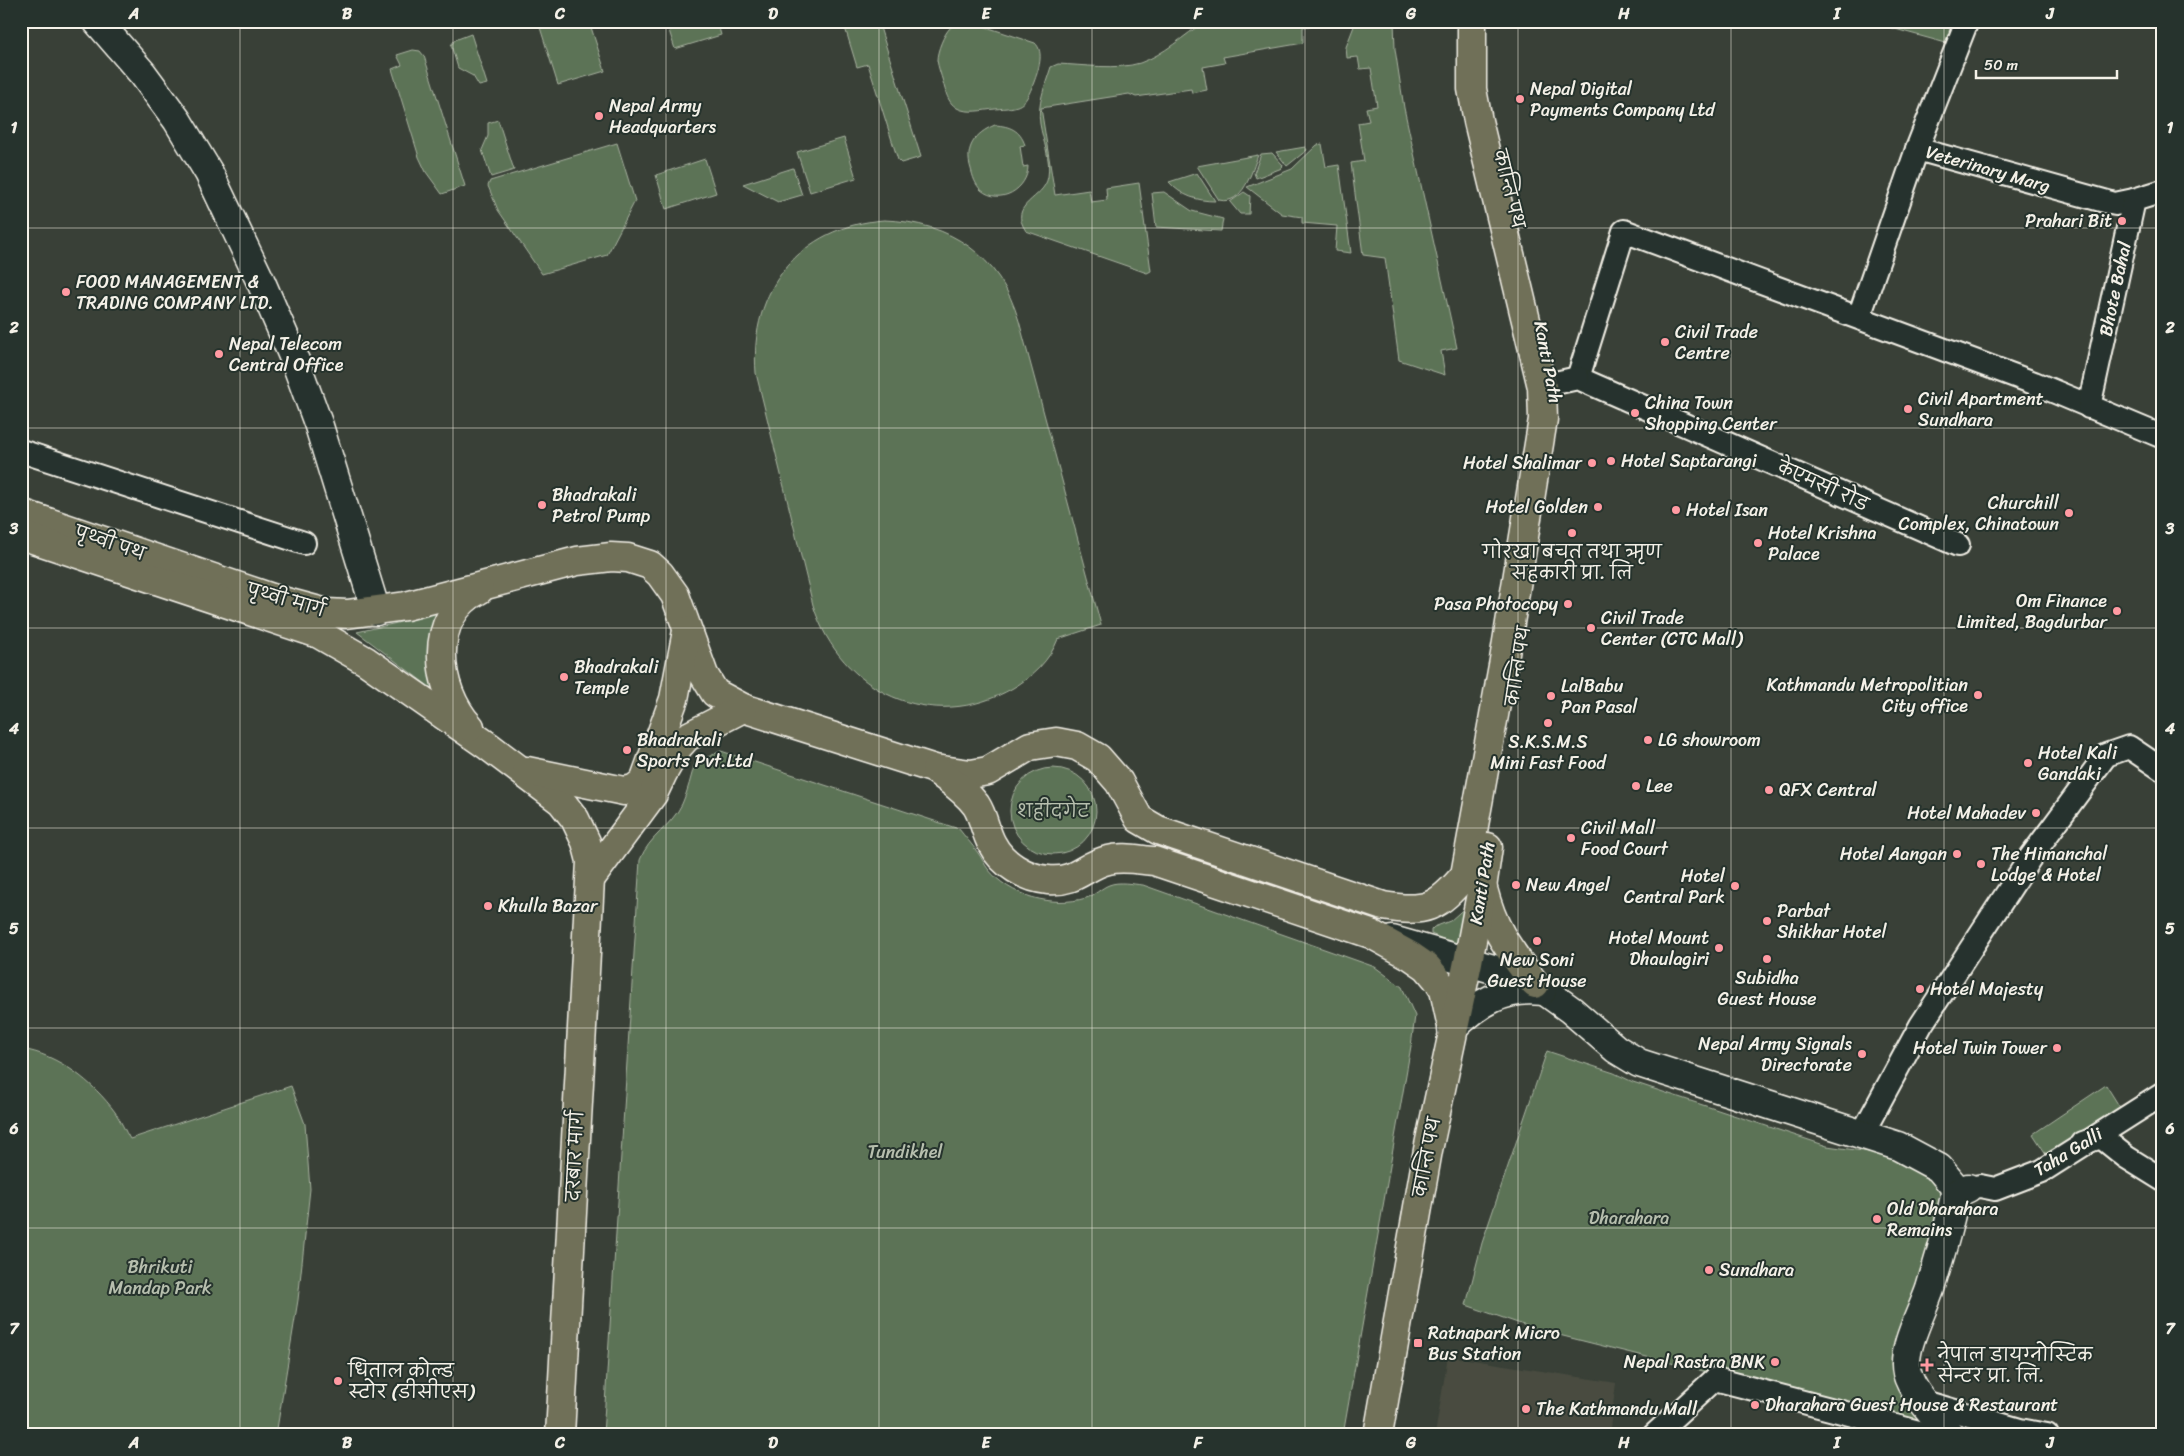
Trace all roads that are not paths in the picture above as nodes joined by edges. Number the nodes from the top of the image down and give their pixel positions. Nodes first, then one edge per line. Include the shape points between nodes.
1 (97, 21) edge
2 (1472, 21) edge
3 (1486, 21) edge
4 (1966, 21) edge
5 (1917, 149) junction
6 (2163, 190) edge
7 (2134, 200) junction
8 (1532, 285) joint
9 (1859, 317) junction
10 (1567, 381) junction
11 (2089, 407) junction
12 (2163, 438) edge
13 (21, 451) edge
14 (21, 513) edge
15 (1541, 528) joint
16 (21, 535) edge
17 (304, 543) dead end
18 (1958, 545) dead end
19 (495, 582) junction
20 (196, 583) junction
21 (376, 612) junction
22 (687, 631) junction
23 (744, 708) junction
24 (488, 746) junction
25 (935, 769) junction
26 (522, 770) junction
27 (2163, 770) edge
28 (1495, 804) joint
29 (591, 878) junction
30 (1482, 888) junction
31 (1371, 934) junction
32 (1468, 962) junction
33 (1540, 988) junction
34 (1452, 1028) junction
35 (2163, 1094) edge
36 (1862, 1134) junction
37 (2082, 1144) junction
38 (2163, 1180) edge
39 (1961, 1191) junction
40 (1924, 1402) junction
41 (560, 1435) edge
42 (1378, 1435) edge
43 (1654, 1435) edge
44 (1930, 1435) edge
45 (1950, 1435) edge
46 (2048, 1435) edge

1 - 21 street via 178,120 209,173 262,282 319,426
2 - 25 main road via 1472,88 1478,121 1544,403 1504,660 1465,875 1449,894 1425,908 1383,906 1158,830 1139,819 1119,782 1098,758 1078,746 1056,742 1030,746 988,771 971,774
3 - 8 main road, कान्ति पथ via 1488,93
4 - 5 street, Veterinary Marg
5 - 7 street, Veterinary Marg via 2115,204
5 - 9 street
6 - 7 street
7 - 11 street, Bhote Bahal
8 - 10 main road, Kanti Path
9 - 10 street via 1624,231
9 - 11 street
10 - 15 main road, Kanti Path via 1558,402
10 - 18 street, केएमसी रोड
11 - 12 street
13 - 17 street
14 - 20 main road, पृथ्वी पथ
15 - 28 main road, कान्ति पथ
16 - 20 main road, पृथ्वी मार्ग
19 - 21 main road, पृथ्वी मार्ग
19 - 22 main road via 578,560 628,558 650,565 668,583
19 - 24 main road via 466,596 454,610 444,636 441,664 446,688 458,714
20 - 21 main road, पृथ्वी मार्ग via 327,613
20 - 24 main road via 318,634 366,661
22 - 23 main road via 704,675 715,693
22 - 26 main road via 674,699 644,781 639,786 624,791
23 - 25 main road
23 - 29 main road via 687,737 678,747 653,794
24 - 26 main road, दरबार मार्ग
25 - 31 main road via 966,793 977,807 992,845 1006,862 1025,875 1048,880 1074,878 1109,860 1154,861
26 - 29 main road, दरबार मार्ग via 561,801 575,819 586,842
27 - 36 street via 2129,747 2106,755 2030,858 1921,1025
28 - 30 main road, Kanti Path
29 - 41 main road, दरबार मार्ग
30 - 32 main road, Kanti Path
30 - 33 main road via 1500,937
31 - 32 street
31 - 34 main road via 1428,967 1444,990
32 - 33 street
32 - 34 main road, कान्ति पथ
33 - 34 street via 1498,995 1469,1012
33 - 36 street via 1571,1010 1616,1050 1639,1063
34 - 42 main road, कान्ति पथ
35 - 37 street, Taha Galli
36 - 39 street via 1898,1146 1939,1168
37 - 38 street via 2101,1137
37 - 39 street, Taha Galli via 2042,1171 1995,1189 1980,1186
39 - 40 street via 1905,1362 1910,1383
40 - 45 street
40 - 46 street
43 - 44 street via 1715,1378

